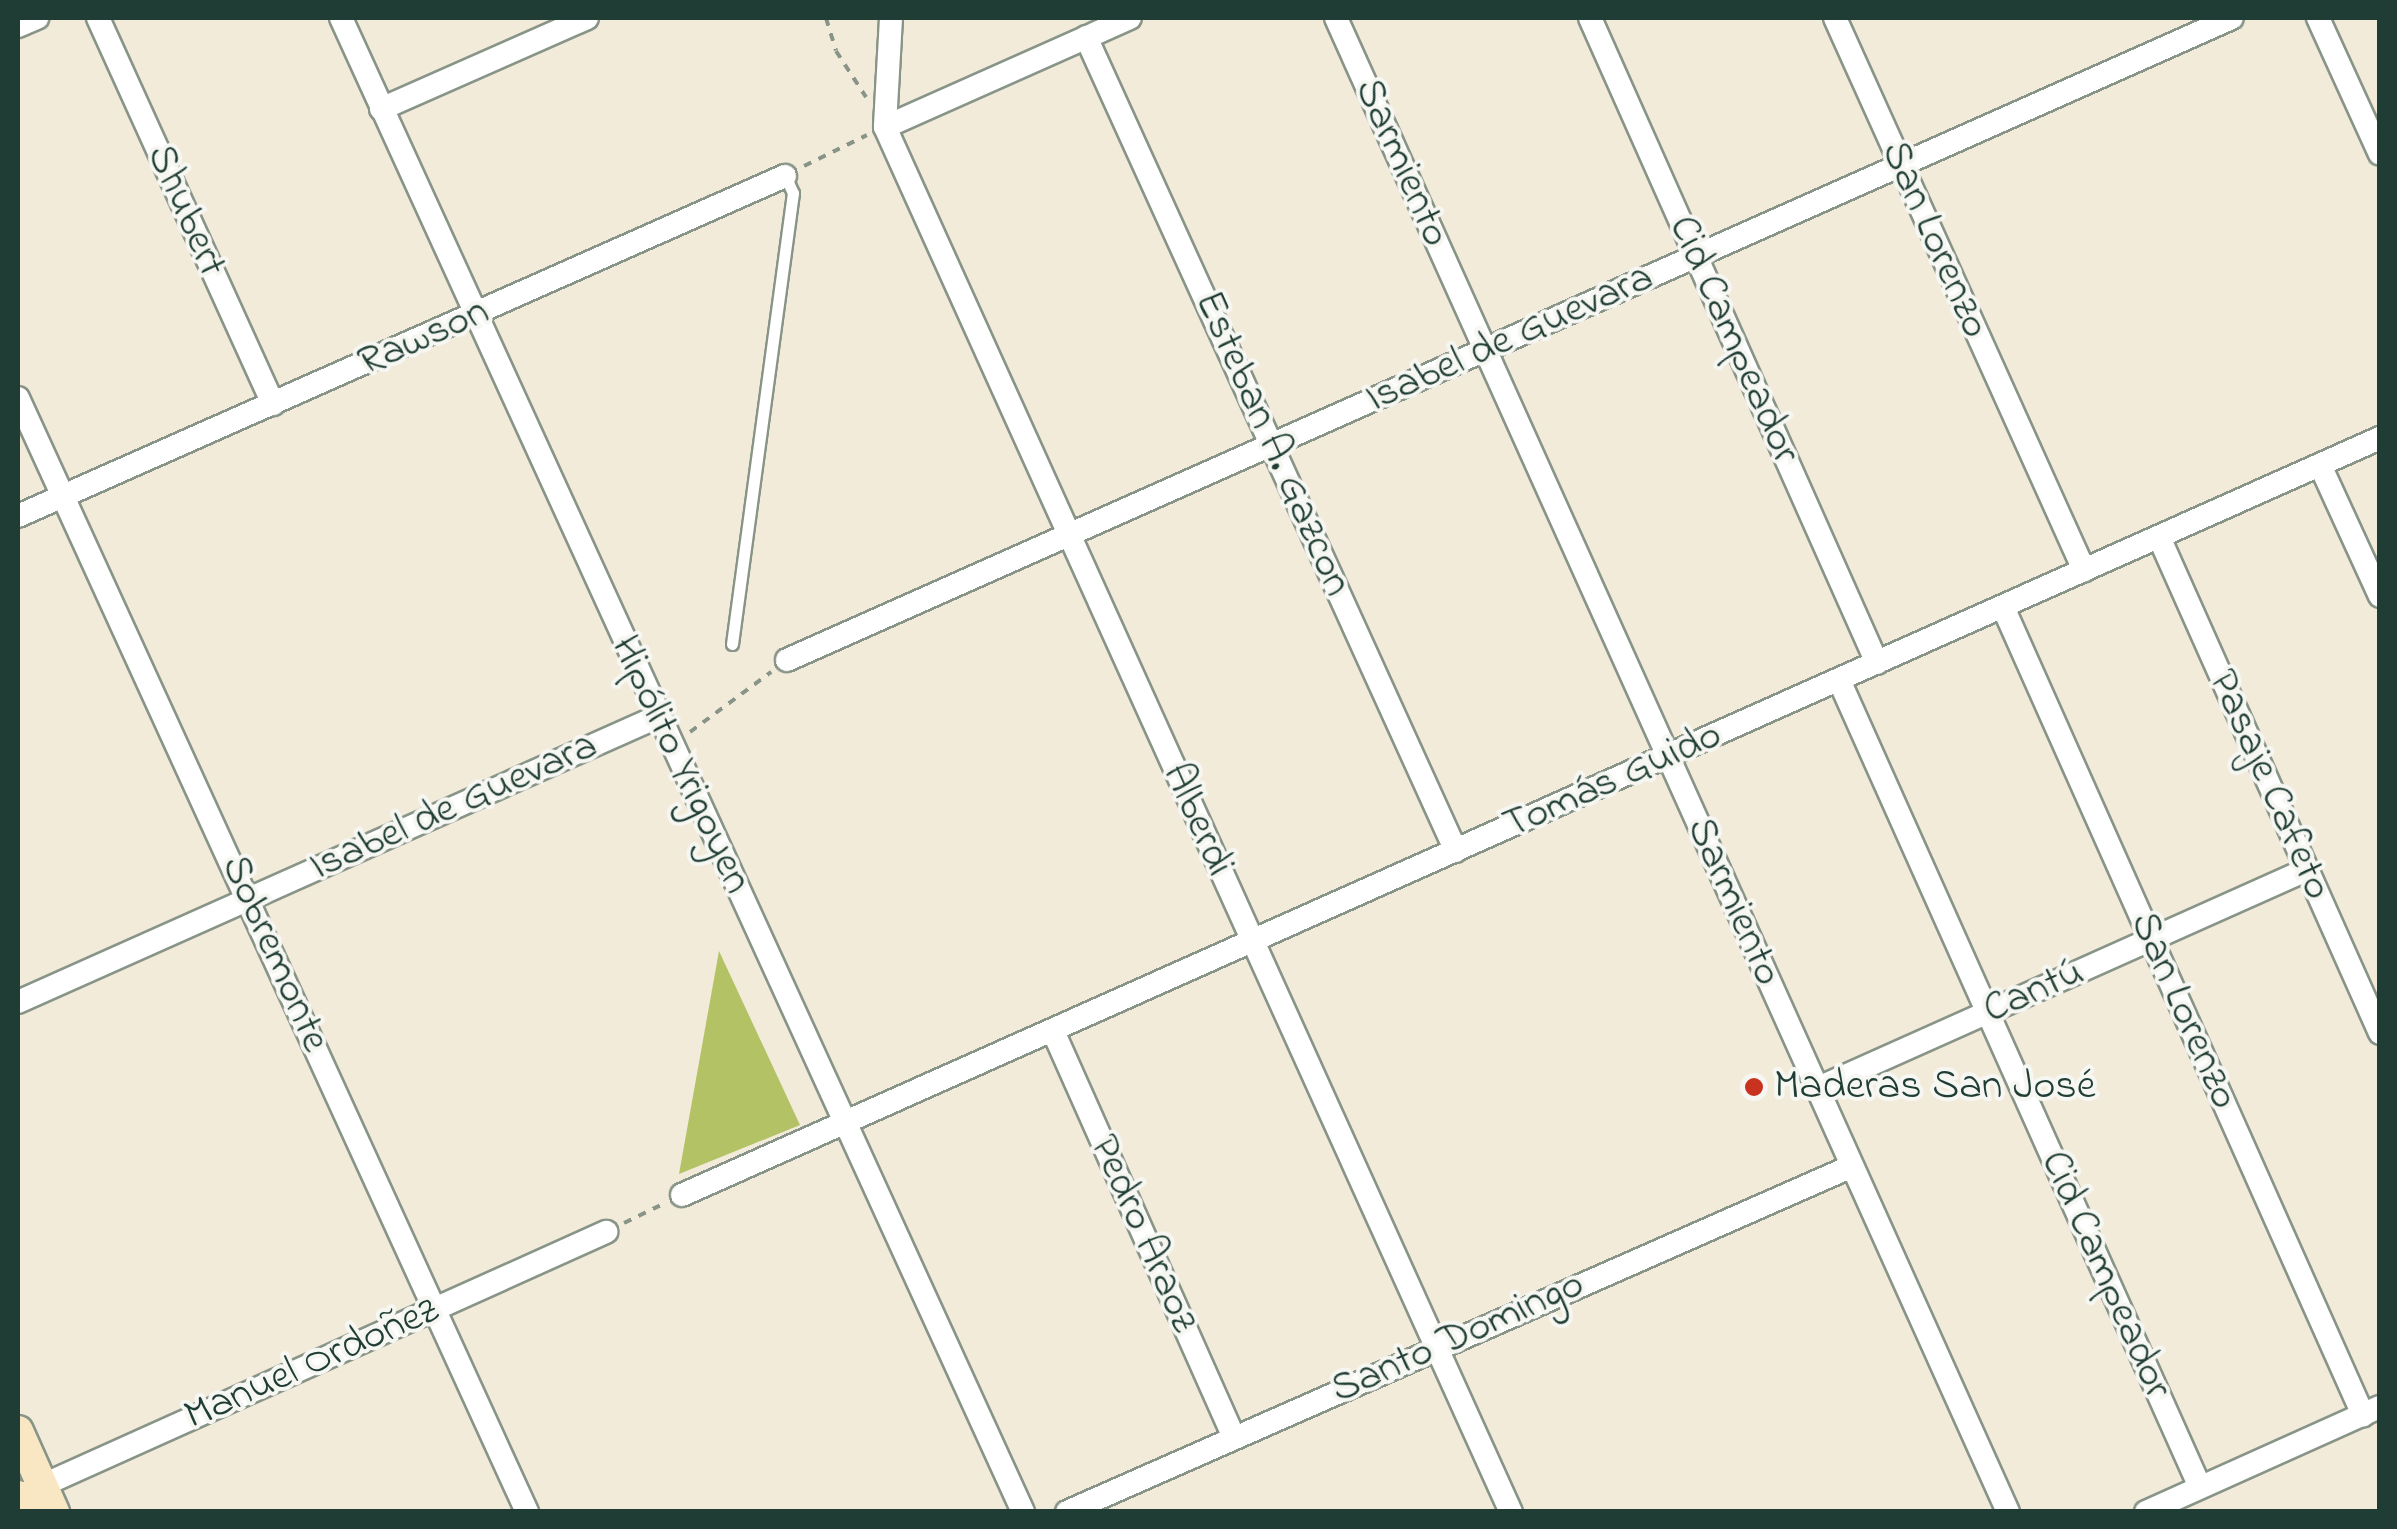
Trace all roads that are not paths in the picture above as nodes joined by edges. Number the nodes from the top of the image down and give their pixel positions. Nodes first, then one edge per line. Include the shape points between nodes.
1 (37, 18) edge
2 (98, 18) edge
3 (341, 18) edge
4 (587, 18) edge
5 (891, 18) edge
6 (1130, 18) edge
7 (1336, 18) edge
8 (1590, 18) edge
9 (1835, 18) edge
10 (2232, 18) edge
11 (2318, 18) edge
12 (18, 26) edge
13 (1086, 37) junction
14 (381, 109) junction
15 (885, 127) junction
16 (2380, 154) edge
17 (1900, 166) junction
18 (785, 176) joint
19 (1696, 258) junction
20 (473, 317) junction
21 (1485, 351) junction
22 (18, 398) edge
23 (273, 404) junction
24 (2380, 438) edge
25 (1272, 442) junction
26 (2320, 465) junction
27 (61, 497) junction
28 (18, 516) edge
29 (1069, 530) junction
30 (2159, 537) junction
31 (2084, 570) junction
32 (2380, 596) edge
33 (2003, 607) junction
34 (732, 644) dead end
35 (786, 660) road end
36 (1877, 662) junction
37 (1839, 680) junction
38 (658, 717) junction
39 (1668, 756) junction
40 (1456, 851) junction
41 (2306, 870) junction
42 (250, 898) junction
43 (2151, 940) junction
44 (1252, 942) junction
45 (18, 1002) edge
46 (1988, 1013) junction
47 (2378, 1024) edge
48 (1052, 1031) junction
49 (1816, 1089) junction
50 (846, 1121) junction
51 (1850, 1167) junction
52 (682, 1195) road end
53 (606, 1232) road end
54 (435, 1308) junction
55 (1437, 1346) junction
56 (2371, 1411) edge
57 (18, 1431) edge
58 (1234, 1437) junction
59 (2200, 1487) junction
60 (30, 1497) edge
61 (24, 1512) edge
62 (527, 1512) edge
63 (1022, 1512) edge
64 (1067, 1512) edge
65 (1510, 1512) edge
66 (2008, 1512) edge
67 (2146, 1512) edge

1 - 12 street
2 - 23 street, Shubert
3 - 14 street, Hipólito Yrigoyen
4 - 14 street
5 - 15 street
6 - 13 street
7 - 21 street, Sarmiento
8 - 19 street, Cid Campeador
9 - 17 street, San Lorenzo
10 - 17 street, Isabel de Guevara
11 - 16 street
13 - 15 street
13 - 25 street, Esteban A. Gazcon
14 - 20 street, Hipólito Yrigoyen
15 - 29 street, Alberdi
17 - 19 street, Isabel de Guevara
17 - 31 street, San Lorenzo
18 - 20 street, Rawson
18 - 34 lane via 793,194
19 - 21 street, Isabel de Guevara
19 - 36 street, Cid Campeador
20 - 23 street, Rawson
20 - 38 street, Hipólito Yrigoyen
21 - 25 street, Isabel de Guevara
21 - 39 street, Sarmiento
22 - 27 street, Sobremonte
23 - 27 street, Rawson
24 - 26 street, Tomás Guido
25 - 29 street, Isabel de Guevara
25 - 40 street, Esteban A. Gazcon
26 - 30 street, Tomás Guido
26 - 32 street
27 - 28 street, Rawson
27 - 42 street, Sobremonte
29 - 35 street, Isabel de Guevara
29 - 44 street, Alberdi
30 - 31 street, Tomás Guido
30 - 41 street, Pasaje Cafeto
31 - 33 street, Tomás Guido
33 - 36 street, Tomás Guido
33 - 43 street, San Lorenzo
36 - 37 street, Tomás Guido
37 - 39 street, Tomás Guido
37 - 46 street, Cid Campeador
38 - 42 street, Isabel de Guevara
38 - 50 street, Hipólito Yrigoyen
39 - 40 street, Tomás Guido
39 - 49 street, Sarmiento
40 - 44 street, Tomás Guido
41 - 43 street, Cantú
41 - 47 street, Pasaje Cafeto
42 - 45 street, Isabel de Guevara
42 - 54 street, Sobremonte
43 - 46 street, Cantú
43 - 56 street, San Lorenzo
44 - 48 street, Tomás Guido
44 - 55 street, Alberdi
46 - 49 street, Cantú
46 - 59 street, Cid Campeador
48 - 50 street, Tomás Guido
48 - 58 street, Pedro Araoz
49 - 51 street, Sarmiento
50 - 52 street
50 - 63 street, Hipólito Yrigoyen
51 - 55 street, Santo Domingo
51 - 66 street, Sarmiento
53 - 54 street, Manuel Ordoñez
54 - 60 street, Manuel Ordoñez
54 - 62 street, Sobremonte
55 - 58 street, Santo Domingo
55 - 65 street, Alberdi
56 - 59 street
57 - 60 main road
58 - 64 street, Santo Domingo
59 - 67 street
60 - 61 main road

